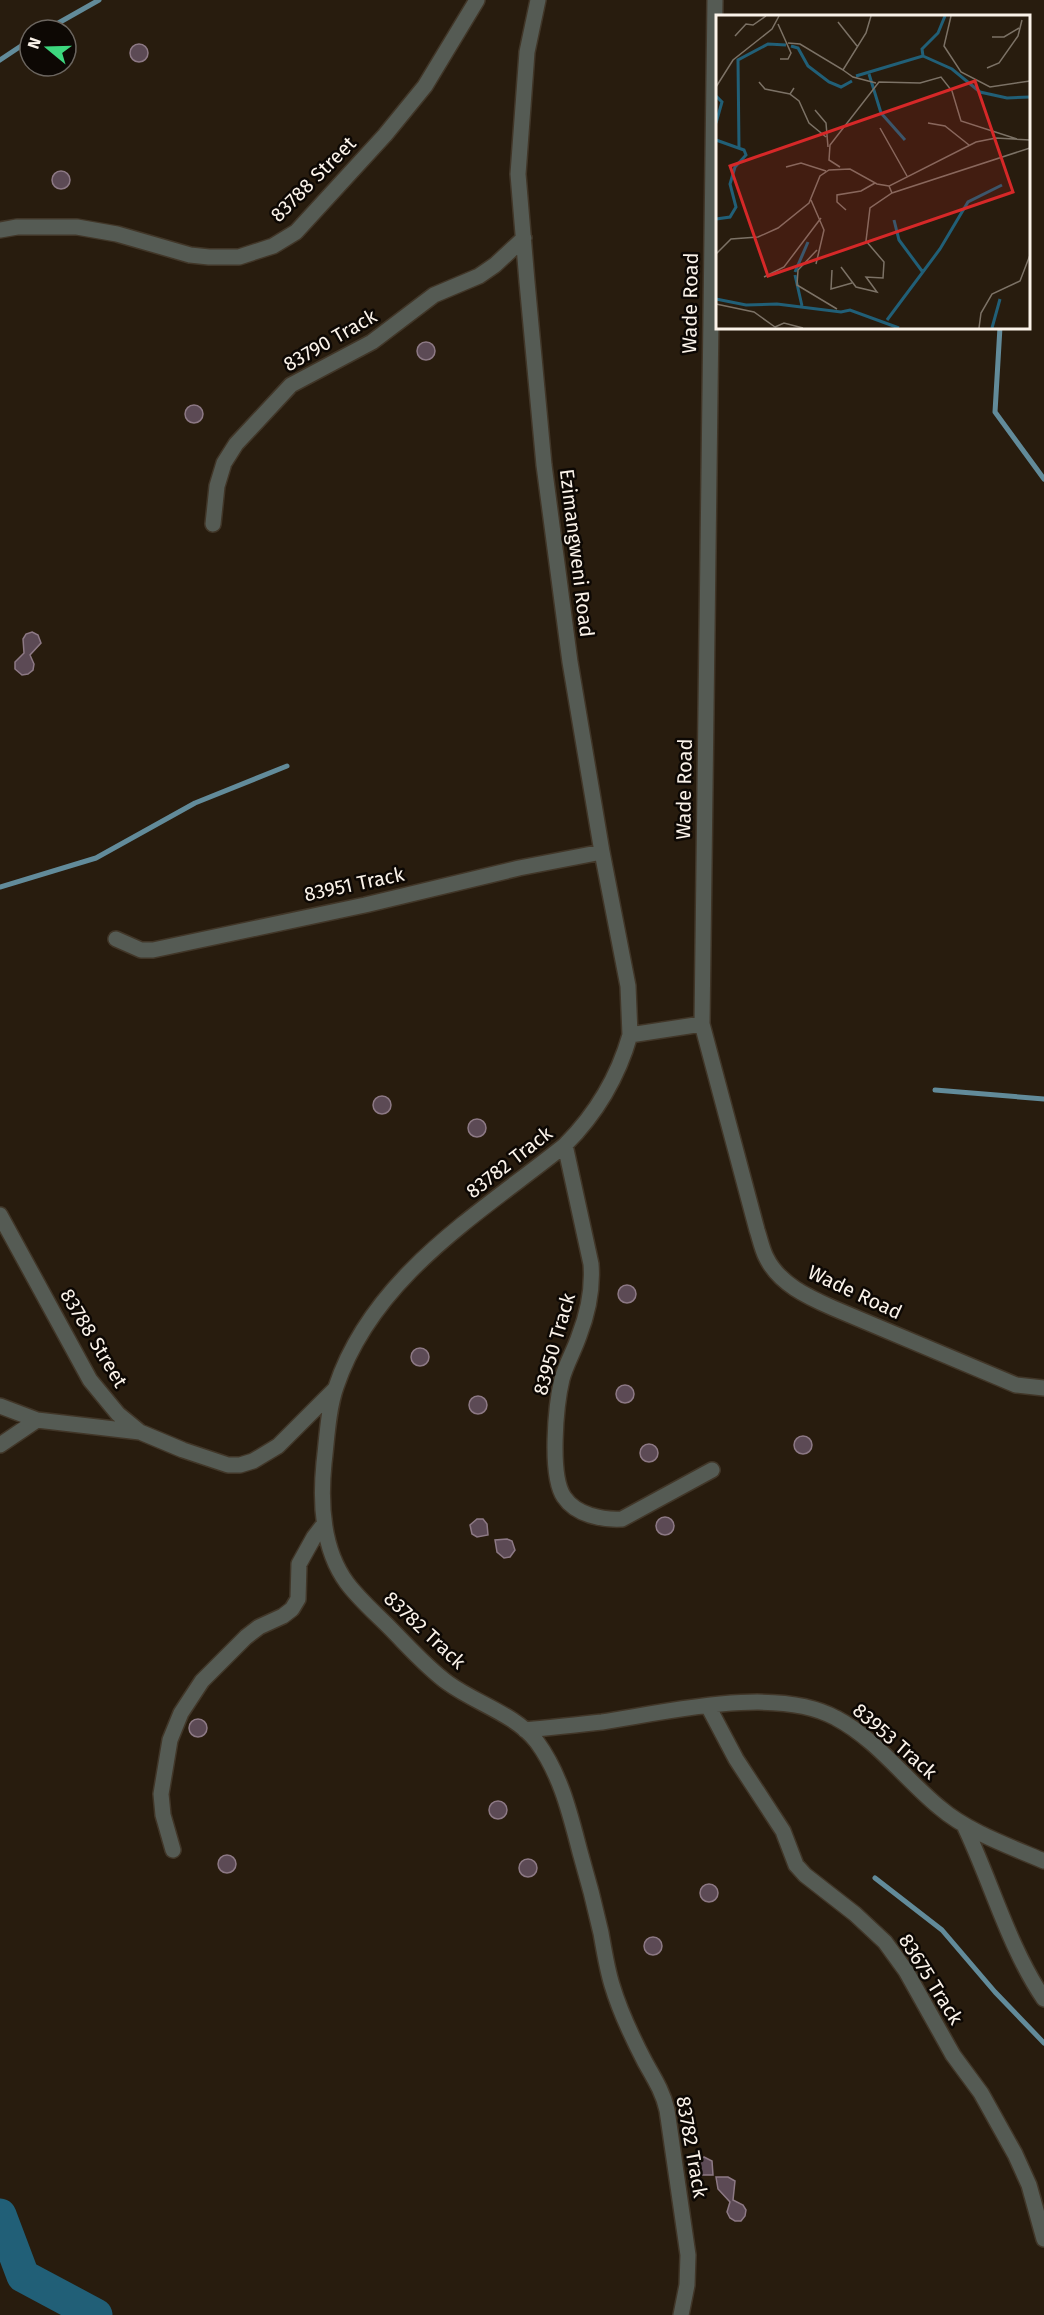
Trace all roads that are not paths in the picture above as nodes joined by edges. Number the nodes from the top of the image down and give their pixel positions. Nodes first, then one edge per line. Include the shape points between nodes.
1 (477, 0) edge
2 (538, 0) edge
3 (714, 0) edge
4 (0, 230) edge
5 (524, 238) junction
6 (213, 524) dead end
7 (602, 852) junction
8 (116, 939) dead end
9 (702, 1024) junction
10 (630, 1035) junction
11 (566, 1145) junction
12 (0, 1215) edge
13 (1044, 1388) edge
14 (334, 1390) junction
15 (0, 1406) edge
16 (37, 1419) junction
17 (141, 1432) junction
18 (0, 1445) edge
19 (712, 1470) dead end
20 (324, 1524) junction
21 (708, 1706) junction
22 (525, 1730) junction
23 (964, 1825) junction
24 (173, 1850) dead end
25 (1044, 1861) edge
26 (1044, 1999) edge
27 (1044, 2239) edge
28 (681, 2315) edge

1 - 4 street, 83788 Street via 425,86 398,119 313,215 296,232 273,246 239,257 209,257 77,227
2 - 5 street, Ezimangweni Road via 527,52 521,120 518,174
3 - 9 street, Wade Road
5 - 6 street, 83790 Track via 479,276 434,295 372,342 291,385 224,462
5 - 7 street, Ezimangweni Road via 544,465 570,662
7 - 8 street, 83951 Track via 153,950 141,950
7 - 10 street, Ezimangweni Road via 628,986
9 - 10 street
9 - 13 street, Wade Road via 757,1230 766,1258 779,1276 803,1295 833,1308 1016,1384
10 - 11 street, 83782 Track via 615,1078
11 - 14 street, 83782 Track via 441,1241 395,1286 355,1341
11 - 19 street, 83950 Track via 592,1280 587,1311 562,1378 557,1404 555,1445 564,1496 592,1516 622,1519
12 - 17 street, 83788 Street via 90,1380 118,1414
14 - 17 street, 83788 Street via 278,1446 240,1465 228,1465 183,1450
14 - 20 street, 83782 Track via 323,1479
15 - 16 street
16 - 17 street
16 - 18 street
20 - 22 street, 83782 Track via 336,1564 347,1583 426,1666
20 - 24 street via 299,1564 298,1599 292,1609 246,1637 202,1681 181,1713 170,1740 161,1794
21 - 22 street, 83953 Track
21 - 23 street, 83953 Track via 766,1702 812,1708 835,1717 883,1755 940,1809
21 - 27 street, 83675 Track via 736,1759 783,1831 796,1864 885,1942 906,1971 1015,2154 1029,2185
22 - 28 street, 83782 Track via 546,1757 566,1797 611,1984 627,2026 663,2094 688,2255
23 - 25 street, 83953 Track
23 - 26 street via 1026,1970

